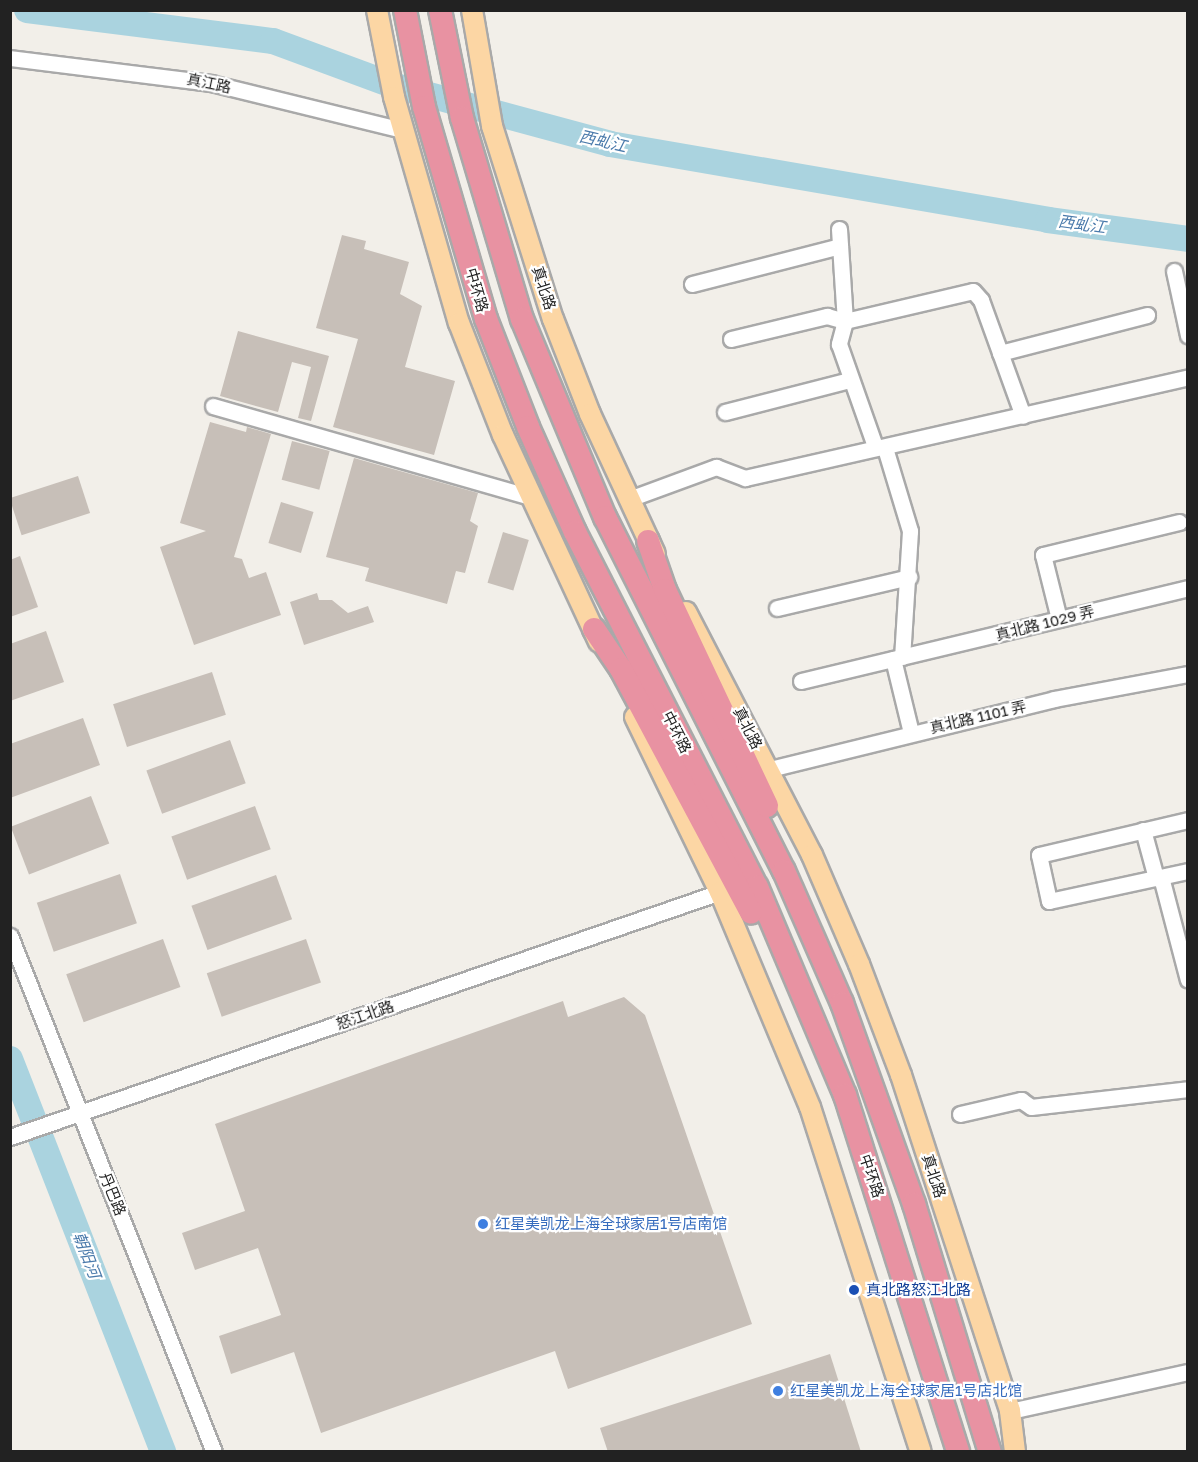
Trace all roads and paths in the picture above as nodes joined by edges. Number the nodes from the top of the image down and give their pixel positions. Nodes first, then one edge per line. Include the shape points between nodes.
1 (377, 10) edge
2 (405, 10) edge
3 (440, 10) edge
4 (472, 10) edge
5 (10, 58) edge
6 (403, 130) junction
7 (839, 229) dead end
8 (840, 246) junction
9 (1174, 271) dead end
10 (693, 284) dead end
11 (1147, 315) dead end
12 (845, 321) junction
13 (1188, 335) edge
14 (731, 339) dead end
15 (1000, 352) junction
16 (1188, 377) edge
17 (850, 380) junction
18 (213, 406) dead end
19 (725, 412) dead end
20 (1023, 416) junction
21 (880, 447) junction
22 (531, 497) junction
23 (629, 500) junction
24 (1179, 522) dead end
25 (648, 541) junction
26 (909, 577) junction
27 (1188, 588) edge
28 (777, 608) dead end
29 (1059, 619) junction
30 (594, 629) junction
31 (897, 658) junction
32 (1188, 674) edge
33 (801, 681) dead end
34 (910, 729) junction
35 (770, 769) junction
36 (1188, 820) edge
37 (1143, 830) junction
38 (1188, 871) edge
39 (1159, 878) junction
40 (720, 892) junction
41 (808, 923) junction
42 (10, 936) edge
43 (1186, 970) edge
44 (1188, 1089) edge
45 (844, 1095) junction
46 (81, 1114) junction
47 (960, 1114) dead end
48 (15, 1136) edge
49 (1188, 1372) edge
50 (1010, 1411) junction
51 (214, 1452) edge
52 (921, 1452) edge
53 (958, 1452) edge
54 (990, 1452) edge
55 (1015, 1452) edge

1 - 6 main road
2 - 45 highway, 中环路 via 424,107 486,319 528,427 575,532 757,887
3 - 41 highway, 中环路 via 462,118 522,319 561,419 605,517
4 - 23 main road, 真北路 via 492,126 554,319 590,414
5 - 6 street, 真江路 via 211,83
6 - 22 main road via 459,323
7 - 8 street
8 - 10 street
8 - 12 street
9 - 13 street
11 - 15 street
12 - 14 street via 827,316
12 - 15 street via 967,290 981,300
12 - 17 street via 839,344
15 - 20 street
16 - 20 street
17 - 19 street
17 - 21 street
18 - 22 street
20 - 21 street
21 - 23 street via 744,478 716,466
21 - 26 street via 910,531
22 - 30 main road
23 - 25 main road, 真北路
24 - 29 street via 1043,555
25 - 35 main road, 真北路
25 - 41 highway via 665,590 767,807
26 - 28 street
26 - 31 street
27 - 29 street, 真北路 1029 弄
29 - 31 street, 真北路 1029 弄
30 - 40 main road
30 - 45 highway via 621,669 717,844 800,1016
31 - 33 street, 真北路 1029 弄
31 - 34 street
32 - 34 street, 真北路 1101 弄
34 - 35 street, 真北路 1101 弄
35 - 50 main road, 真北路 via 826,887 902,1076
36 - 37 street
37 - 39 street
37 - 39 street via 1039,855 1048,902
38 - 39 street
39 - 43 street
40 - 46 street, 怒江北路
40 - 52 main road via 810,1107
41 - 54 highway, 中环路 via 874,1084
42 - 46 street, 丹巴路
44 - 47 street via 1031,1107 1021,1100
45 - 53 highway, 中环路
46 - 48 street, 怒江北路
46 - 51 street, 丹巴路
49 - 50 street
50 - 55 main road, 真北路

